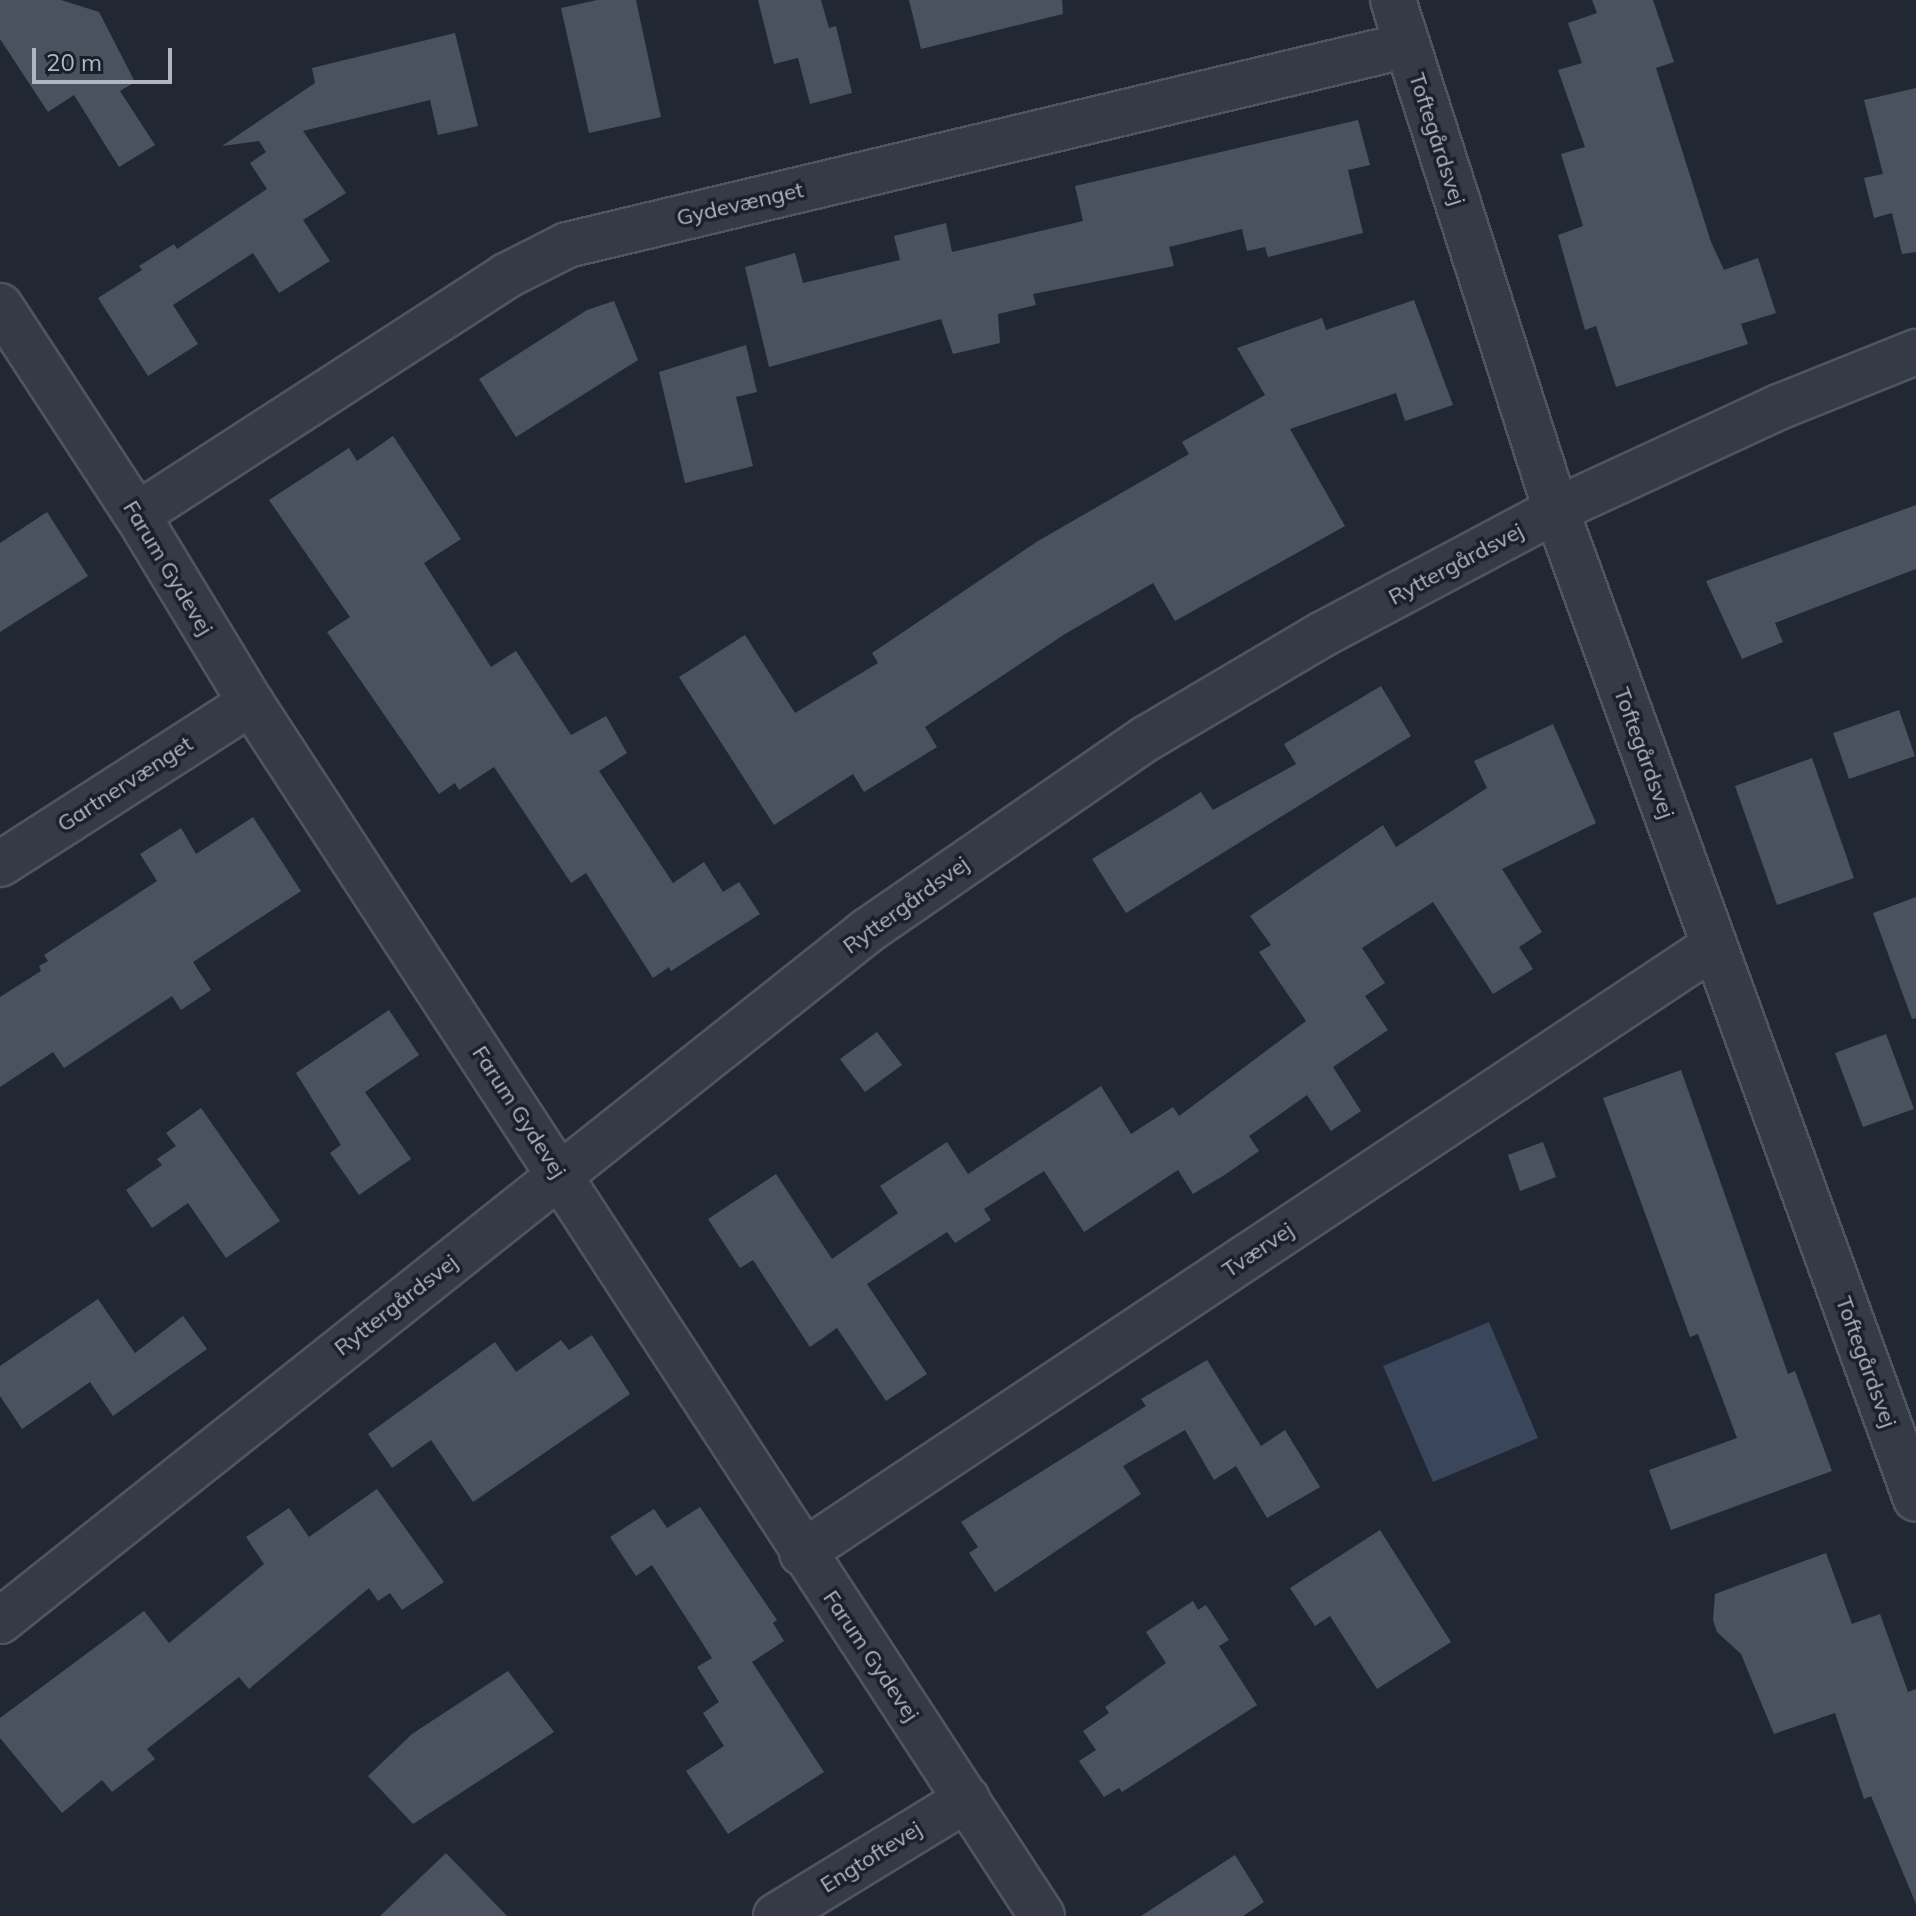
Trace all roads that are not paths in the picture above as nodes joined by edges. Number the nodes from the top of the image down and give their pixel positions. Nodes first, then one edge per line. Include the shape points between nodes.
1 (1393, 0) edge
2 (1408, 45) junction
3 (0, 306) edge
4 (1916, 352) edge
5 (1556, 510) junction
6 (137, 515) junction
7 (251, 703) junction
8 (0, 864) edge
9 (1714, 946) junction
10 (560, 1175) junction
11 (1916, 1499) edge
12 (802, 1553) junction
13 (0, 1621) edge
14 (967, 1799) junction
15 (776, 1916) edge
16 (1042, 1916) edge

1 - 2 street, Toftegårdsvej
2 - 5 street, Toftegårdsvej
2 - 6 street, Gydevænget via 567,245 506,276
3 - 6 street, Farum Gydevej
4 - 5 street, Ryttergårdsvej via 1779,407
5 - 9 street, Toftegårdsvej
5 - 10 street, Ryttergårdsvej via 1323,634 1126,753 867,931
6 - 7 street, Farum Gydevej
7 - 8 street, Gartnervænget
7 - 10 street, Farum Gydevej
9 - 11 street, Toftegårdsvej
9 - 12 street, Tværvej
10 - 12 street, Farum Gydevej
10 - 13 street, Ryttergårdsvej
12 - 14 street, Farum Gydevej
14 - 15 street, Engtoftevej
14 - 16 street, Farum Gydevej

